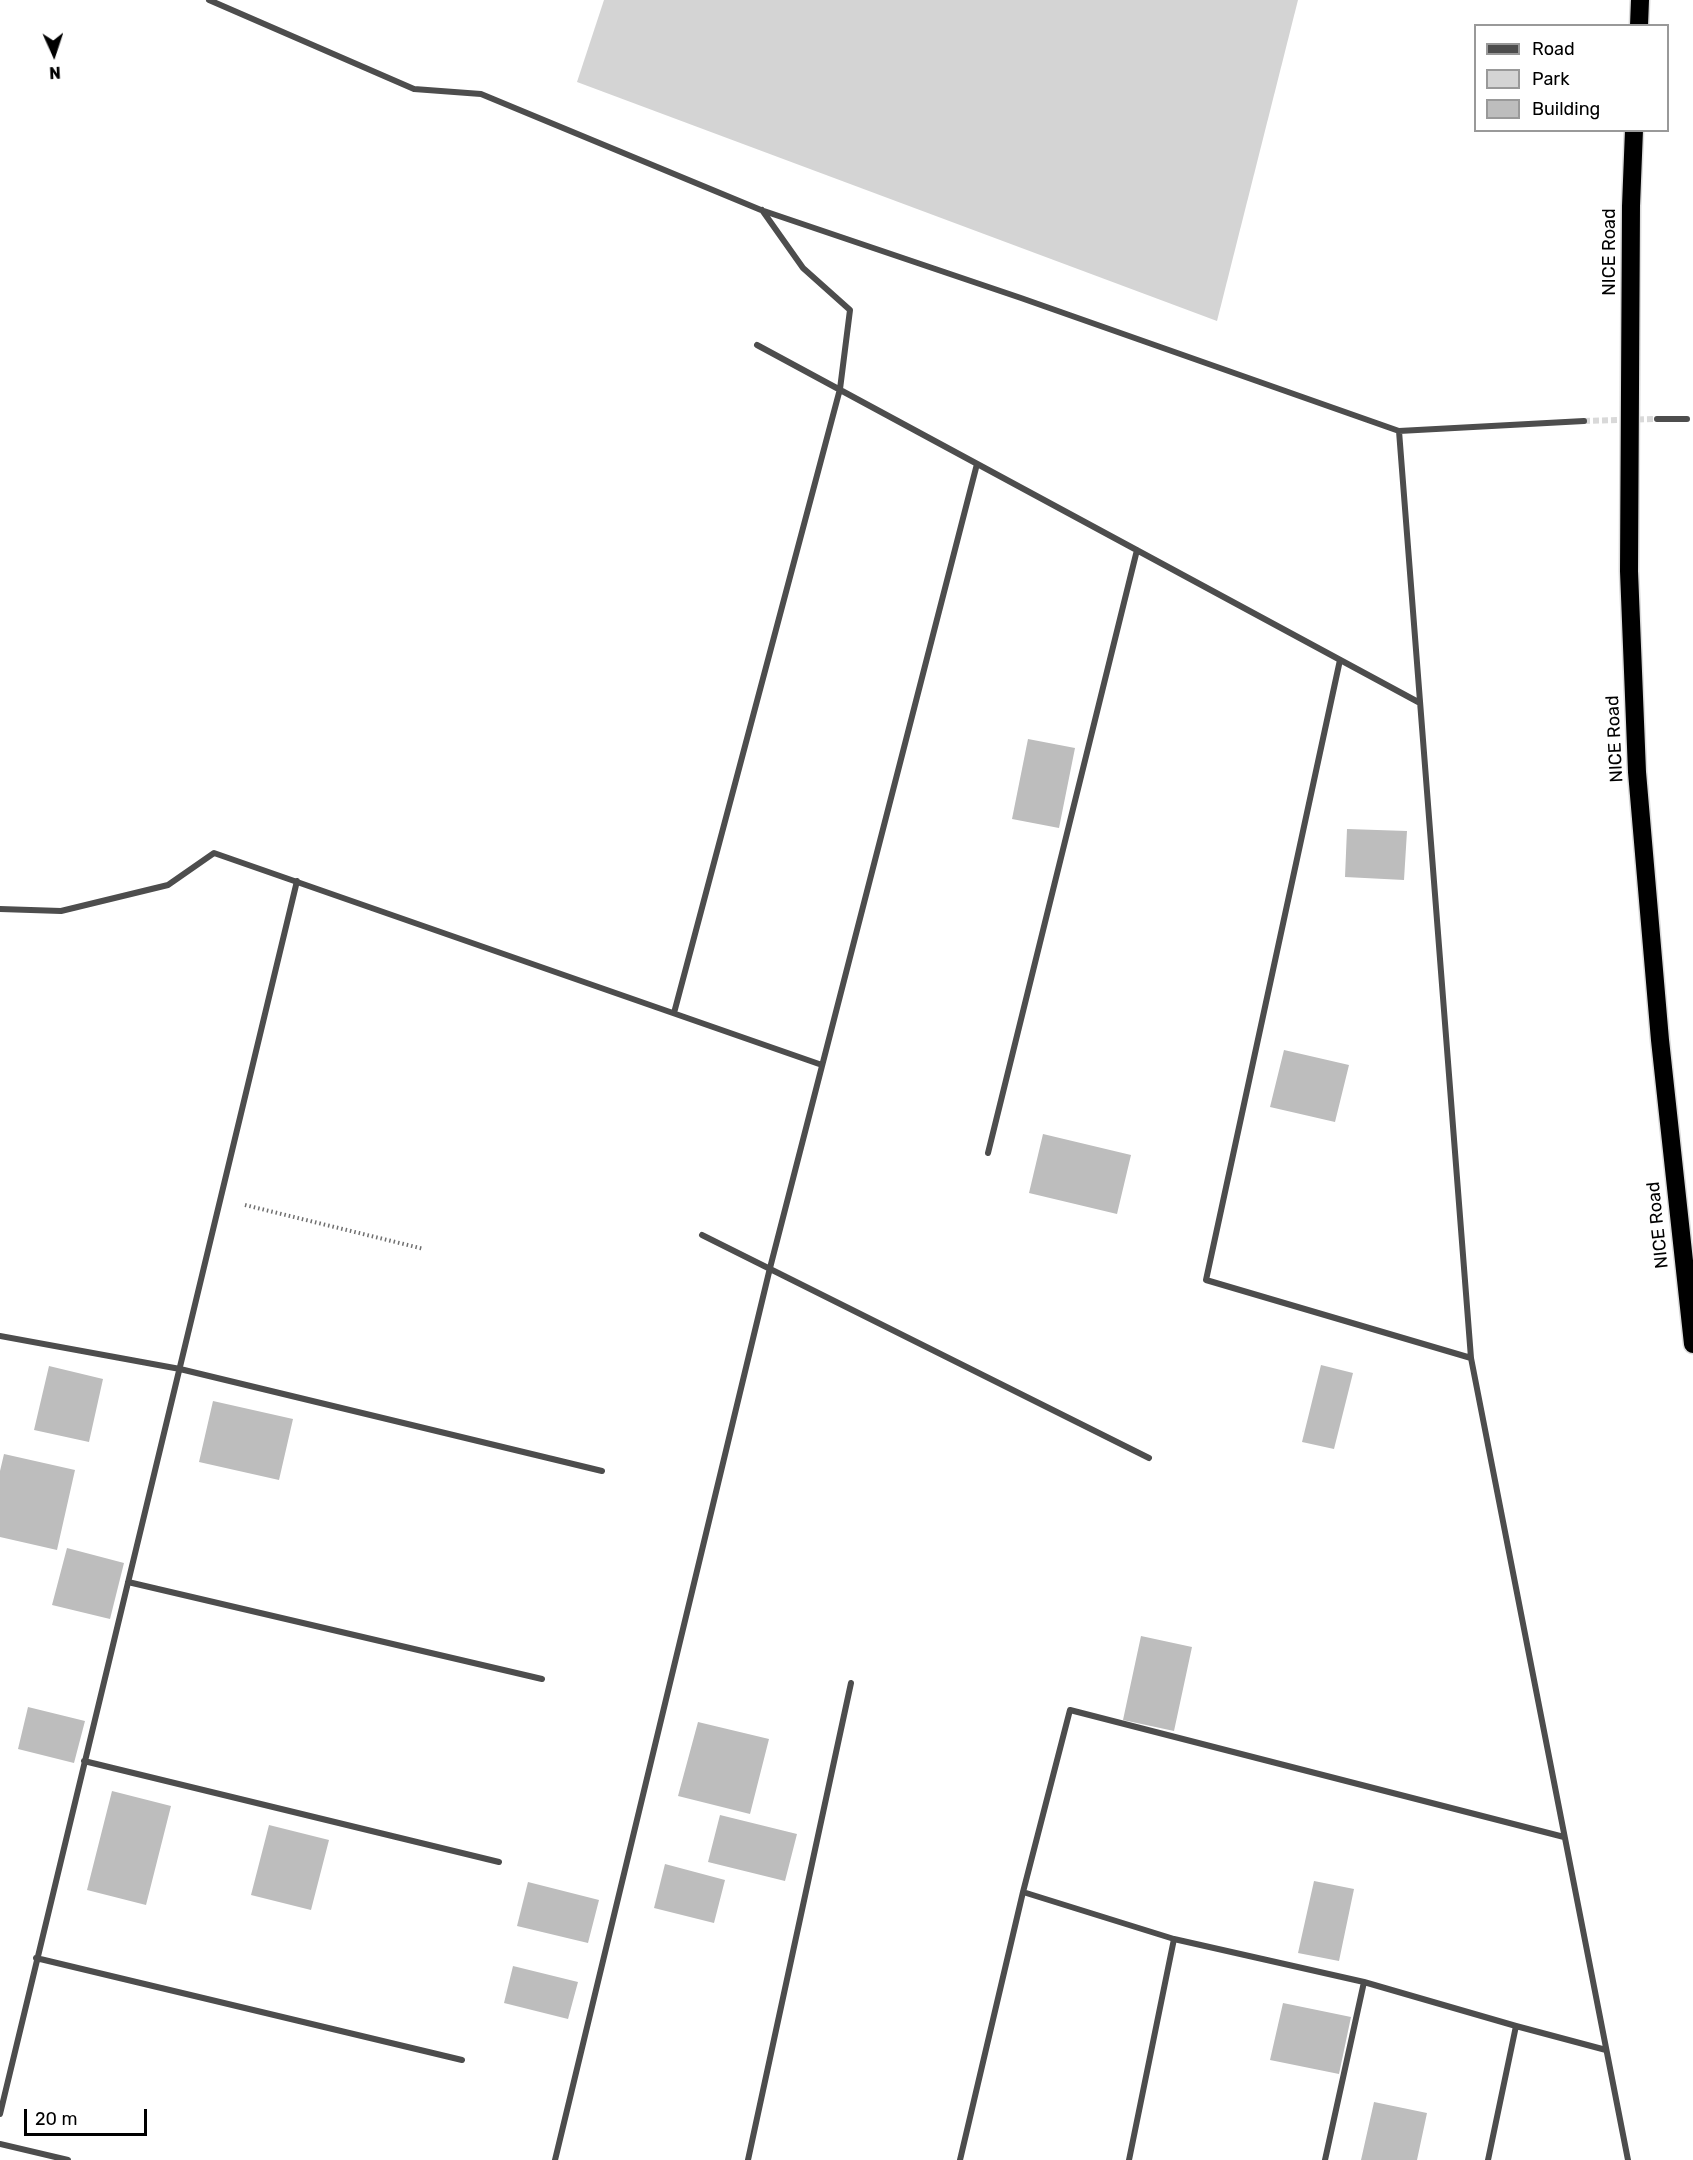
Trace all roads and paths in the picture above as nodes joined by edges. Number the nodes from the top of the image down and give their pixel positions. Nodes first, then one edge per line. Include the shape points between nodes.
1 (209, 0) edge
2 (1640, 0) edge
3 (1639, 24) edge
4 (1634, 132) edge
5 (761, 210) junction
6 (757, 345) dead end
7 (840, 389) junction
8 (1657, 419) tunnel mouth
9 (1687, 419) dead end
10 (1584, 421) tunnel mouth
11 (1399, 431) junction
12 (977, 464) junction
13 (1137, 550) junction
14 (1340, 660) junction
15 (1420, 704) junction
16 (297, 881) junction
17 (0, 909) edge
18 (674, 1013) junction
19 (822, 1065) junction
20 (988, 1153) dead end
21 (221, 1199) junction
22 (702, 1235) dead end
23 (424, 1249) dead end
24 (770, 1268) junction
25 (0, 1336) edge
26 (1693, 1344) edge
27 (1471, 1358) junction
28 (180, 1369) junction
29 (1149, 1458) dead end
30 (602, 1471) dead end
31 (128, 1582) junction
32 (542, 1679) dead end
33 (851, 1683) dead end
34 (84, 1761) junction
35 (1564, 1837) junction
36 (499, 1862) dead end
37 (1023, 1892) junction
38 (1174, 1939) junction
39 (36, 1958) junction
40 (1364, 1982) junction
41 (1516, 2026) junction
42 (1606, 2050) junction
43 (462, 2060) dead end
44 (0, 2114) edge
45 (0, 2144) edge
46 (68, 2160) edge
47 (555, 2160) edge
48 (747, 2160) edge
49 (960, 2160) edge
50 (1129, 2160) edge
51 (1326, 2160) edge
52 (1488, 2160) edge
53 (1628, 2160) edge

1 - 5 street via 414,89 481,94
2 - 3 highway
4 - 26 highway, NICE Road via 1629,571 1637,772 1660,1040
5 - 7 street via 803,268 850,310
5 - 11 street
6 - 7 street
7 - 12 street
7 - 18 street
8 - 9 street
10 - 11 street
11 - 15 street
12 - 13 street
12 - 19 street
13 - 14 street
13 - 20 street
14 - 15 street
14 - 27 street via 1206,1280
15 - 27 street
16 - 17 street via 214,853 168,885 61,911
16 - 18 street
16 - 21 street
18 - 19 street
19 - 24 street
21 - 23 path
21 - 28 street
22 - 24 street
24 - 29 street
24 - 47 street
25 - 28 street
27 - 35 street
28 - 30 street
28 - 31 street
31 - 32 street
31 - 34 street
33 - 48 street
34 - 36 street
34 - 39 street
35 - 37 street via 1070,1710
35 - 42 street
37 - 38 street
37 - 49 street
38 - 40 street
38 - 50 street
39 - 43 street
39 - 44 street
40 - 41 street
40 - 51 street
41 - 42 street
41 - 52 street
42 - 53 street
45 - 46 street

